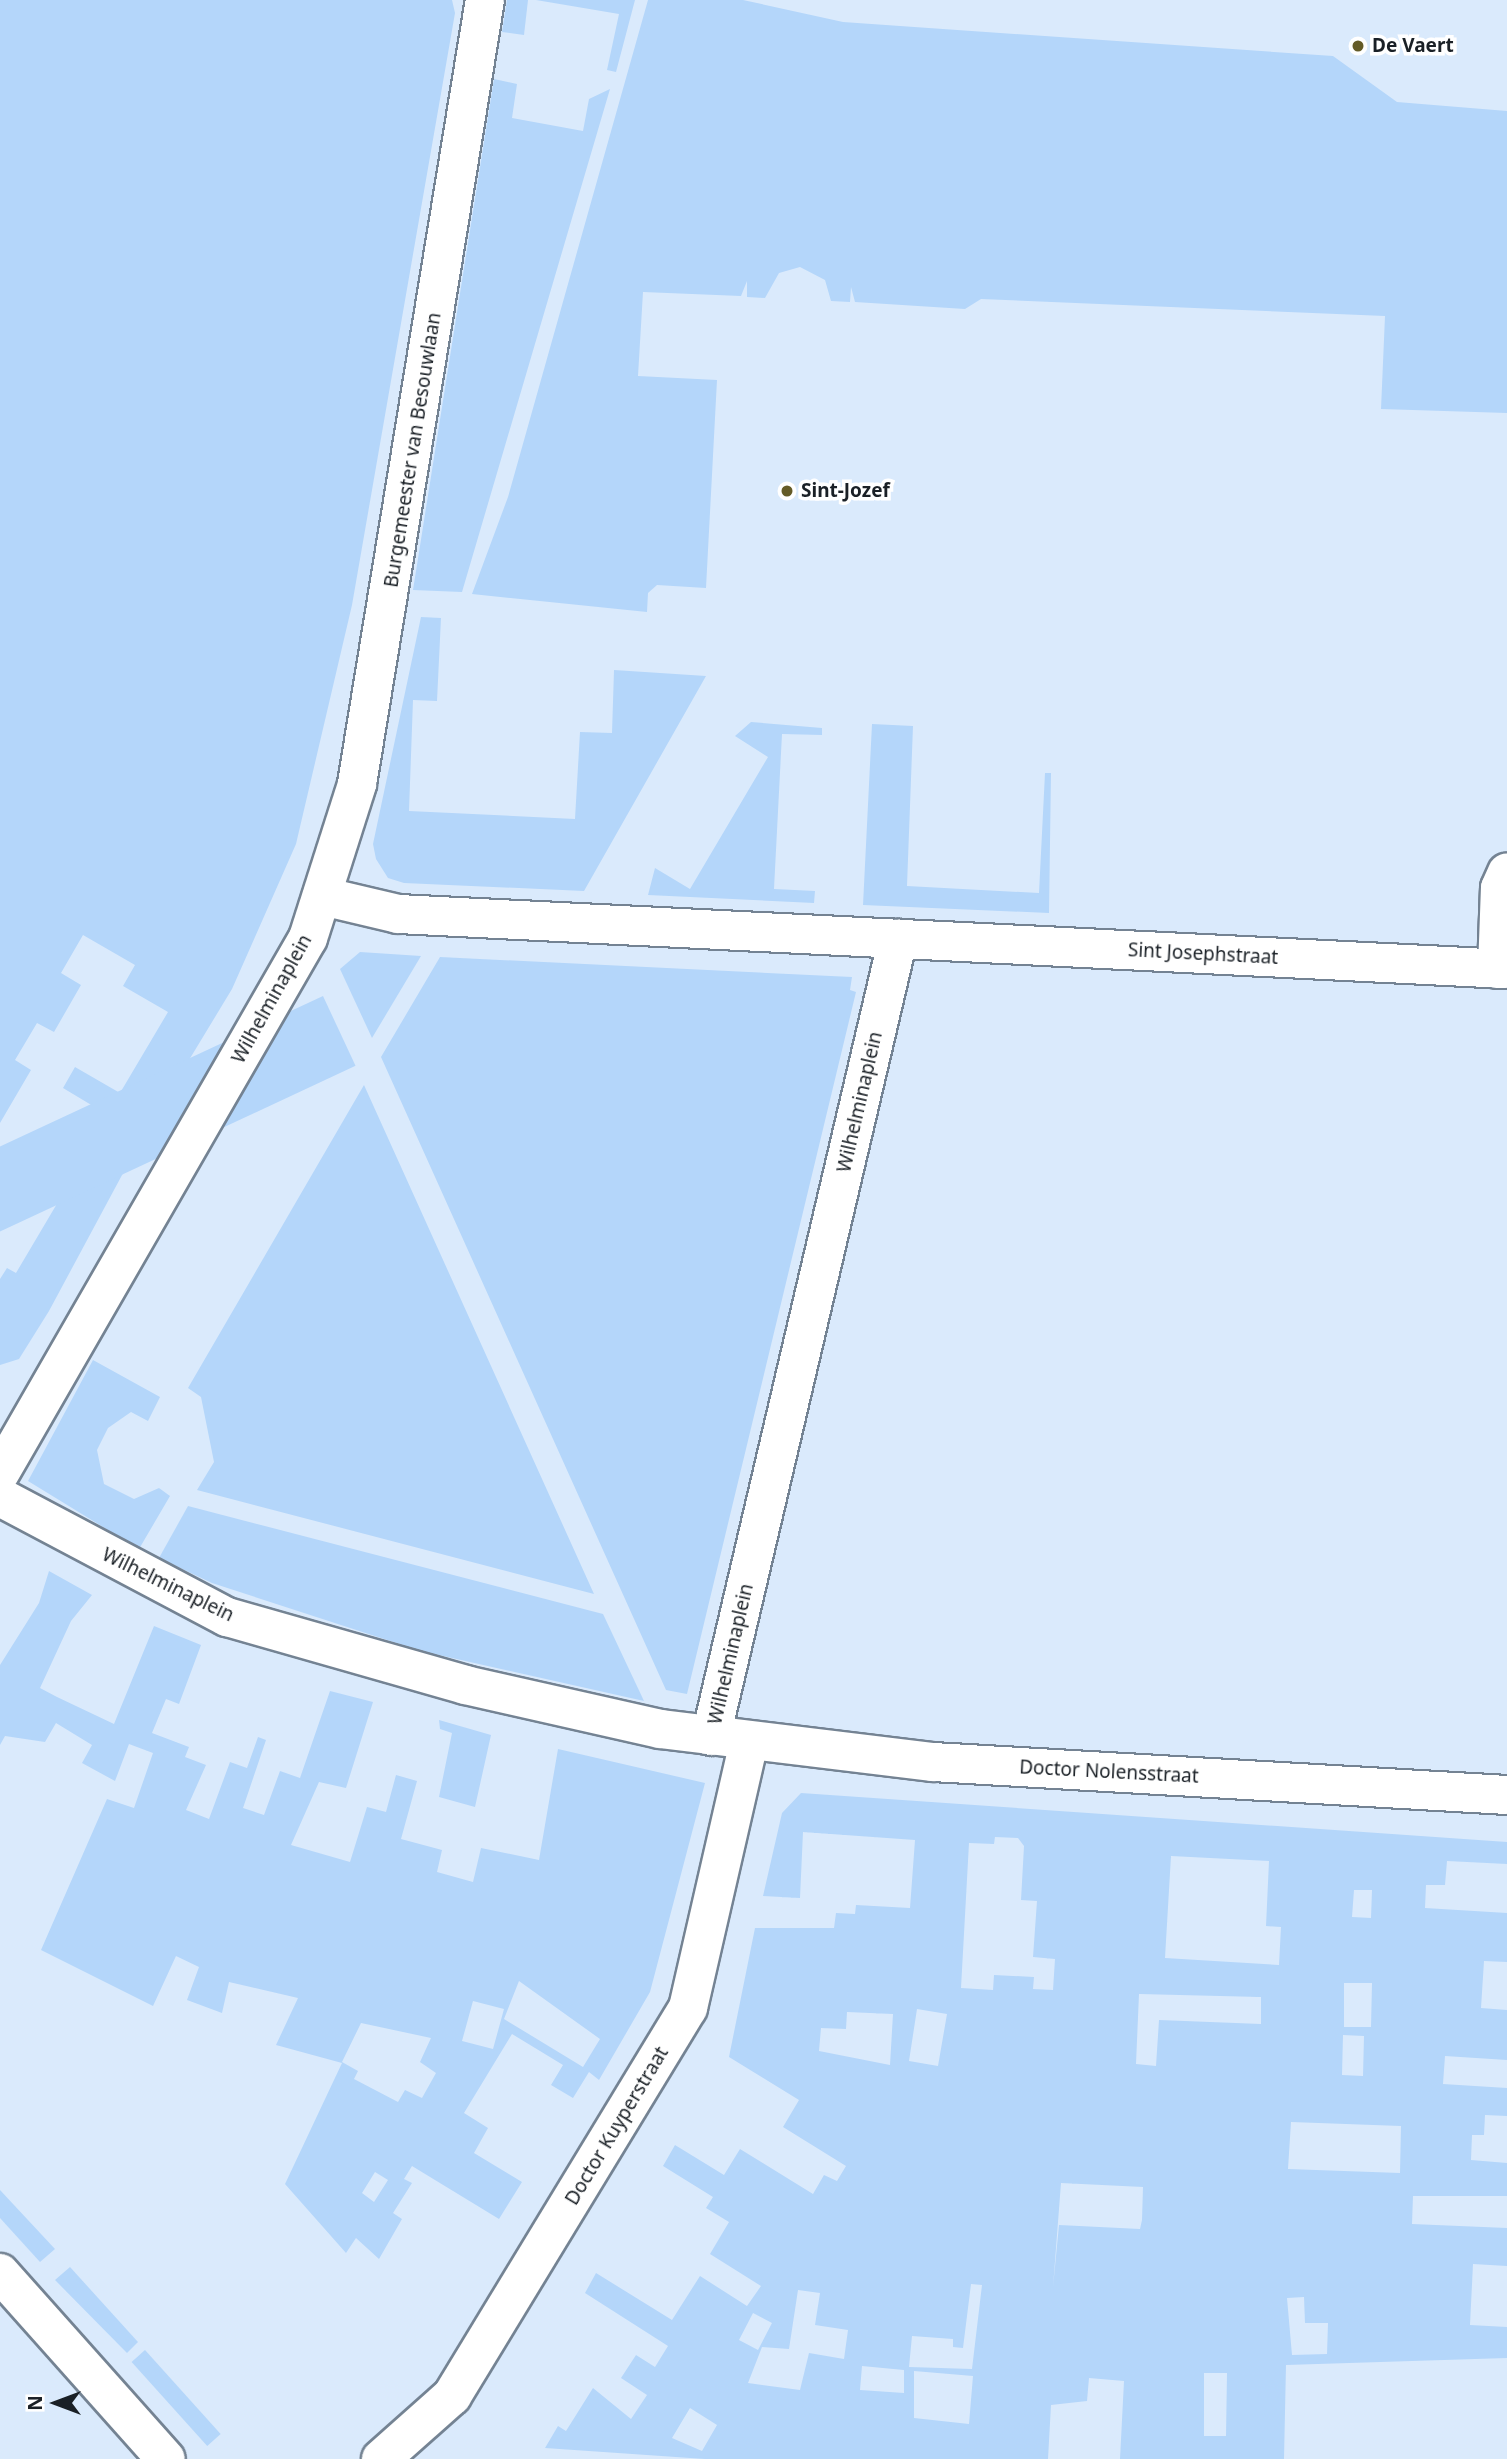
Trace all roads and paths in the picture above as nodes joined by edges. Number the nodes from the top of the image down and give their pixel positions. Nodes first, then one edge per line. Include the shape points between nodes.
1 (485, 0) edge
2 (1507, 872) edge
3 (322, 896) junction
4 (898, 939) junction
5 (1502, 969) edge
6 (0, 1473) edge
7 (0, 1497) edge
8 (711, 1736) junction
9 (749, 1741) junction
10 (1507, 1795) edge
11 (0, 2273) edge
12 (166, 2459) edge
13 (381, 2459) edge

1 - 3 street, Burgemeester van Besouwlaan via 357,784
2 - 5 street via 1500,887
3 - 4 street via 398,914
3 - 6 street, Wilhelminaplein via 309,938
4 - 5 street, Sint Josephstraat
4 - 8 street, Wilhelminaplein
7 - 8 street, Wilhelminaplein via 227,1617 305,1643 478,1688
8 - 9 street, Doctor Nolensstraat
9 - 10 street, Doctor Nolensstraat via 933,1762
9 - 13 street, Doctor Kuyperstraat via 688,2008 452,2396
11 - 12 street

